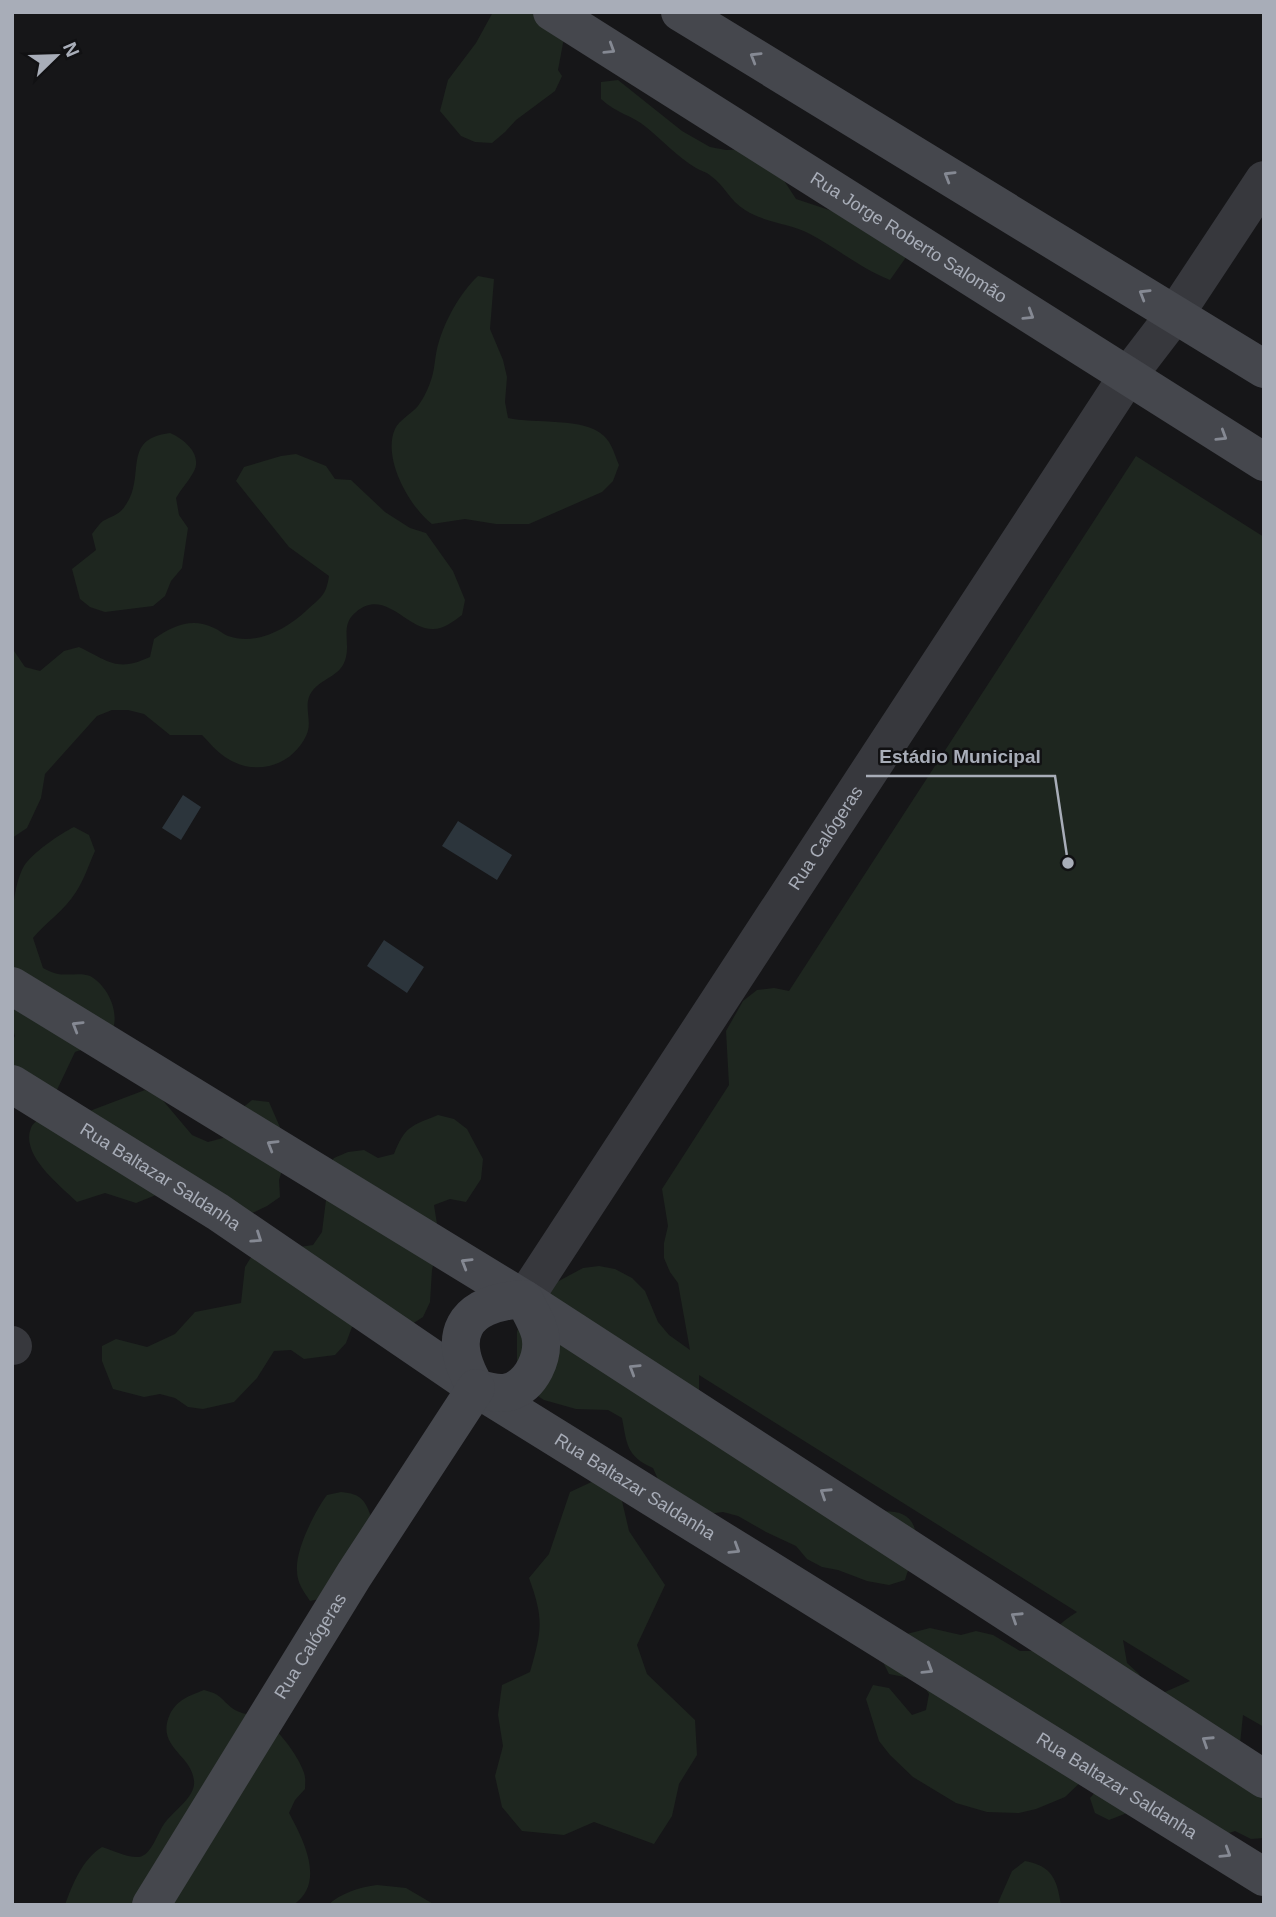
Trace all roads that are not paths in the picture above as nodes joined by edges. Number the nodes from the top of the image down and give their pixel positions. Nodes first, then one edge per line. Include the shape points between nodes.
1 (552, 12) edge
2 (680, 12) edge
3 (1264, 180) edge
4 (1176, 313) junction
5 (1264, 369) edge
6 (1127, 377) junction
7 (1264, 462) edge
8 (12, 986) edge
9 (12, 1084) edge
10 (524, 1299) junction
11 (476, 1388) junction
12 (1264, 1779) edge
13 (1264, 1877) edge
14 (151, 1905) edge

1 -> 6 main road, Rua Jorge Roberto Salomão
4 -> 2 main road
3 - 4 street, Rua Calógeras
4 - 5 main road
4 - 6 street, Rua Calógeras
6 -> 7 main road, Rua Jorge Roberto Salomão
6 - 10 street, Rua Calógeras
10 -> 8 main road
9 -> 11 main road, Rua Baltazar Saldanha via 218,1212
10 - 11 main road via 490,1304 466,1326 459,1342 461,1358
10 - 11 main road via 540,1333 536,1368 509,1392
12 -> 10 main road
11 -> 13 main road, Rua Baltazar Saldanha
11 - 14 main road, Rua Calógeras via 354,1575

